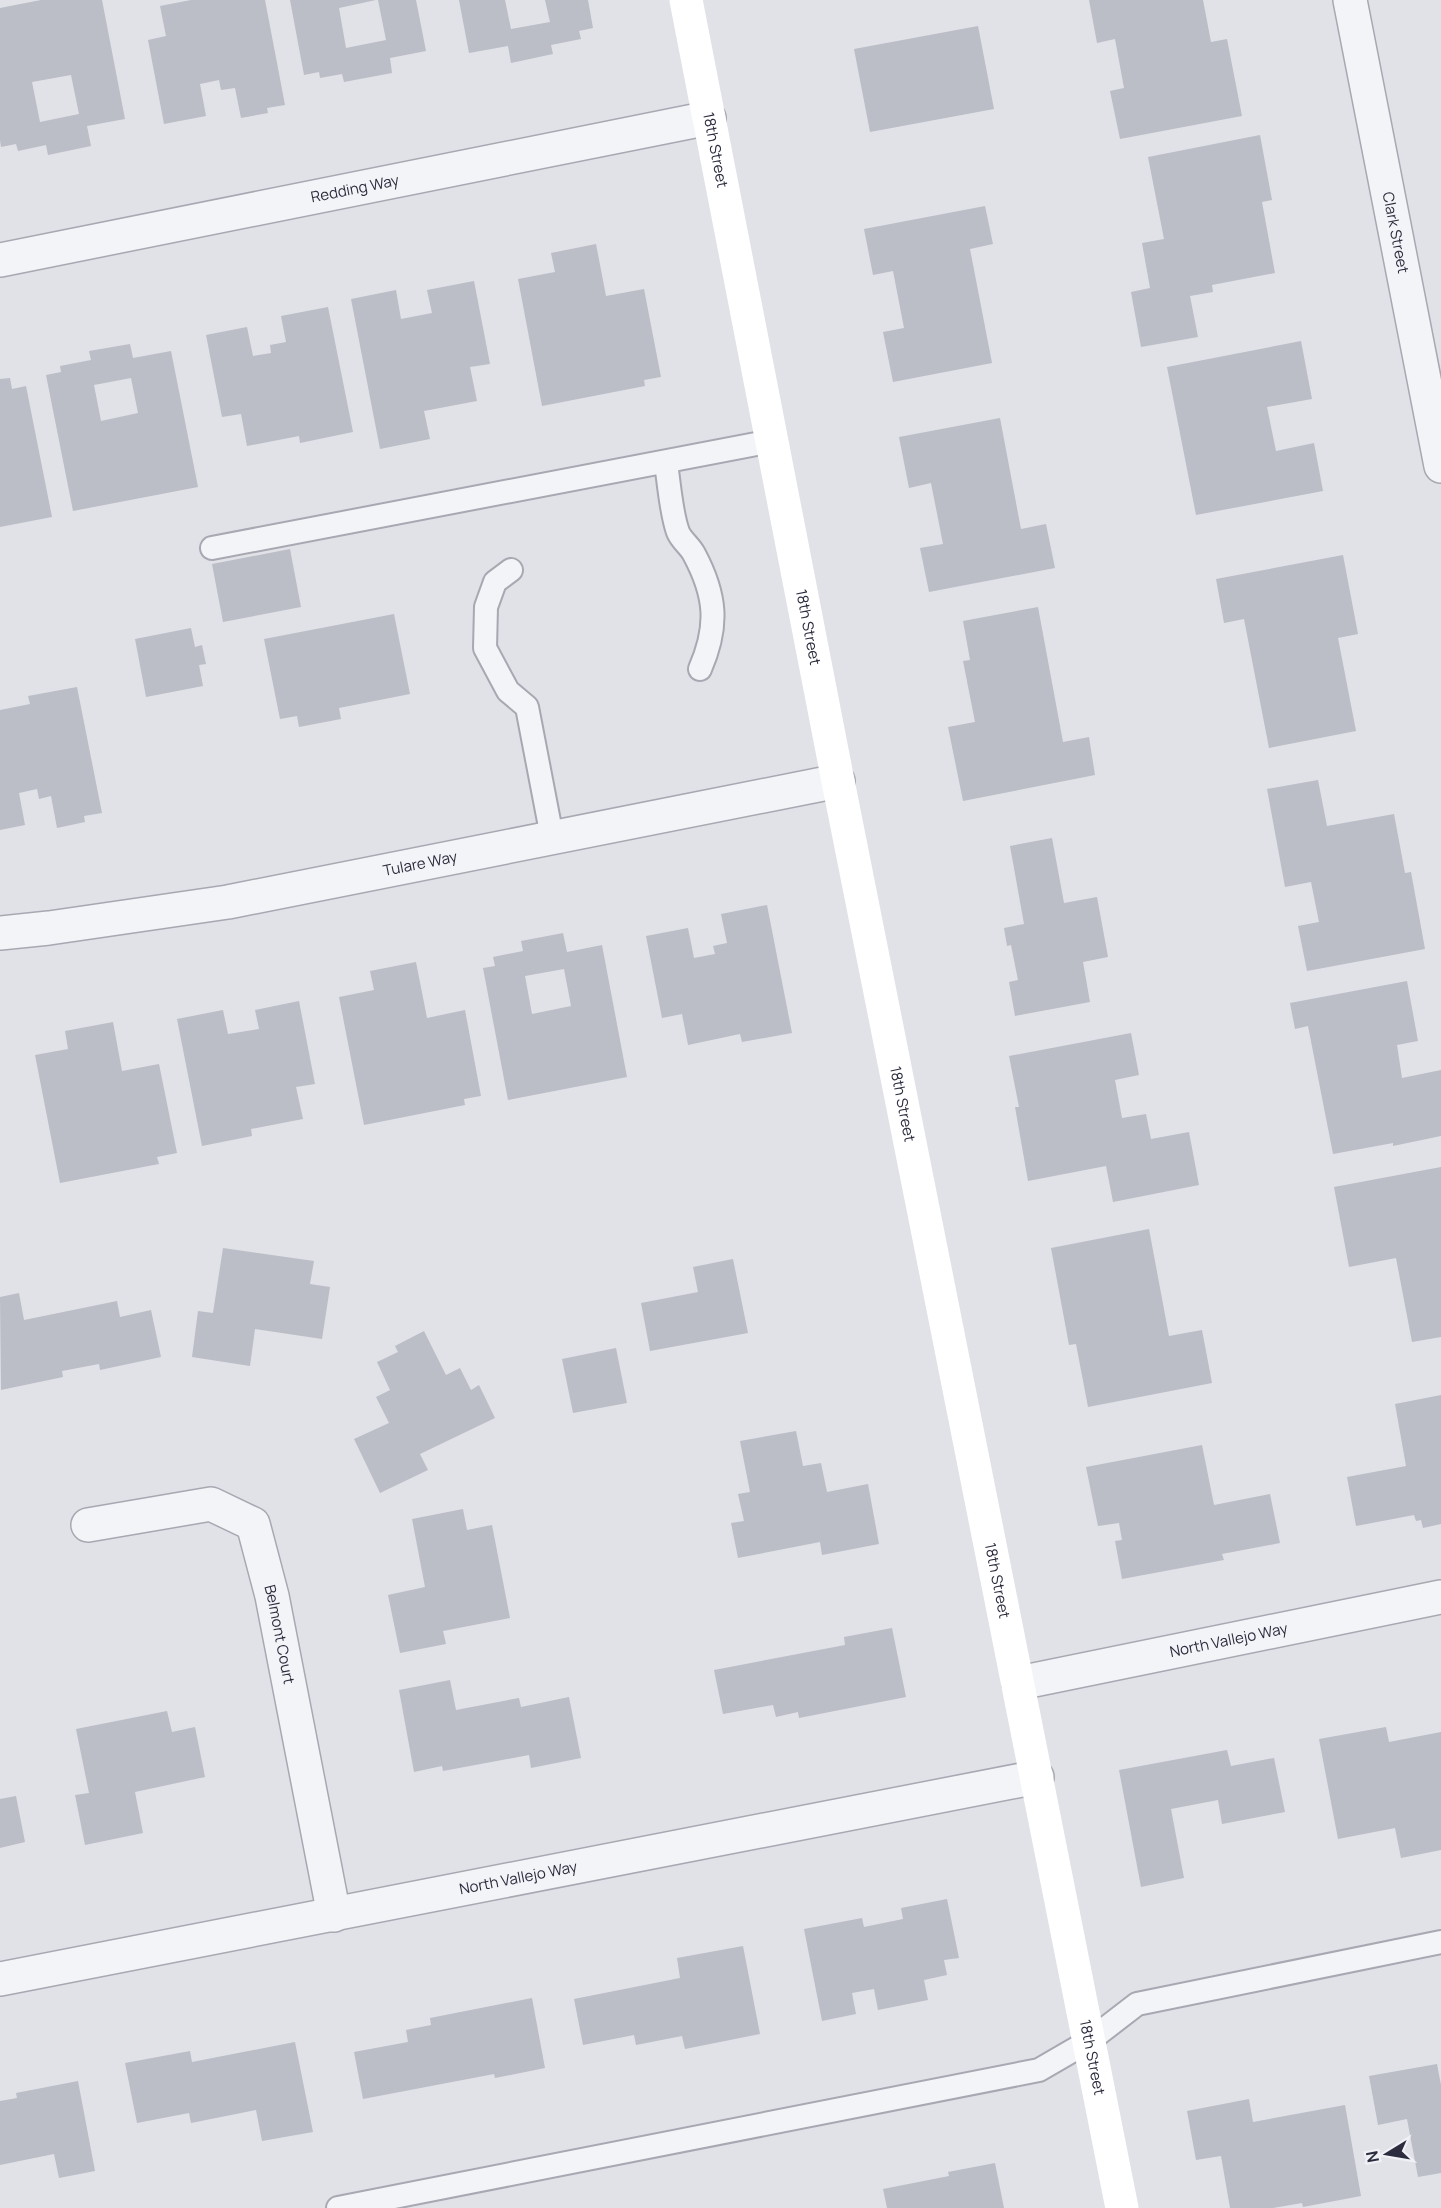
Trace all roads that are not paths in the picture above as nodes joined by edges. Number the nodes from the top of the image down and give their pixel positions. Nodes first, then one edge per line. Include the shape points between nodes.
1 (686, 0) edge
2 (1350, 0) edge
3 (709, 118) junction
4 (0, 260) edge
5 (1428, 321) edge
6 (772, 441) junction
7 (666, 463) junction
8 (1441, 466) edge
9 (212, 548) dead end
10 (511, 570) dead end
11 (700, 669) dead end
12 (838, 781) junction
13 (552, 837) junction
14 (0, 933) edge
15 (88, 1525) dead end
16 (1441, 1597) edge
17 (1018, 1683) junction
18 (1037, 1777) junction
19 (333, 1915) junction
20 (1441, 1942) edge
21 (0, 1979) edge
22 (1089, 2041) junction
23 (338, 2208) edge
24 (1122, 2208) edge

1 - 3 main road, 18th Street
2 - 5 street, Clark Street
3 - 4 street, Redding Way
3 - 6 main road, 18th Street
5 - 8 street, Clark Street
6 - 7 lane
6 - 12 main road, 18th Street
7 - 9 lane
7 - 11 lane via 678,534 691,546 713,600 709,650
10 - 13 lane via 495,582 486,607 485,648 508,691 527,707
12 - 13 street, Tulare Way
12 - 17 main road, 18th Street
13 - 14 street, Tulare Way via 228,902
15 - 19 street, Belmont Court via 211,1504 253,1524 272,1596
16 - 17 street, North Vallejo Way
17 - 18 main road, 18th Street
18 - 19 street, North Vallejo Way
18 - 22 main road, 18th Street
19 - 21 street, North Vallejo Way
20 - 22 lane via 1137,2004
22 - 23 lane via 1039,2070
22 - 24 main road, 18th Street

